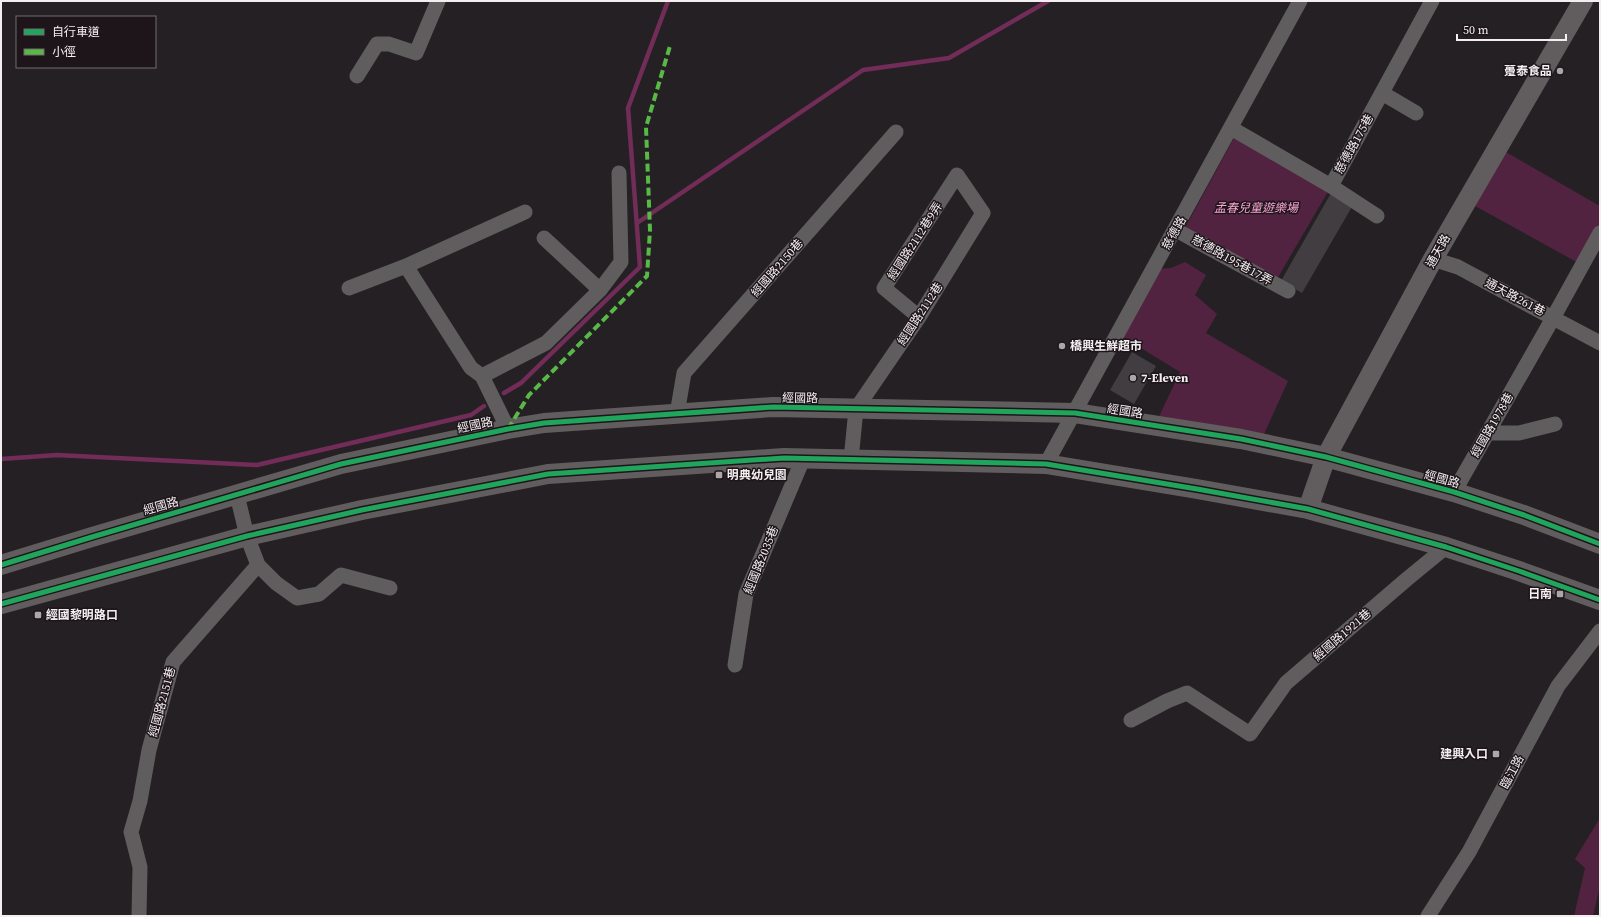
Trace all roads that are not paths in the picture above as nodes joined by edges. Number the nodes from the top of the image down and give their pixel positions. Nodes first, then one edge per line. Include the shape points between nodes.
1 (438, 1) edge
2 (1300, 1) edge
3 (1432, 1) edge
4 (1583, 1) edge
5 (357, 76) dead end
6 (1382, 93) junction
7 (1416, 113) dead end
8 (1231, 128) junction
9 (896, 132) dead end
10 (619, 173) dead end
11 (957, 175) joint
12 (1331, 186) junction
13 (525, 212) dead end
14 (1377, 216) dead end
15 (1176, 230) junction
16 (1600, 233) edge
17 (544, 238) dead end
18 (1433, 259) junction
19 (406, 266) junction
20 (349, 288) dead end
21 (600, 290) junction
22 (1288, 291) dead end
23 (919, 317) junction
24 (1553, 318) junction
25 (1600, 343) edge
26 (1530, 358) joint
27 (482, 376) junction
28 (856, 409) junction
29 (1075, 413) junction
30 (677, 414) junction
31 (1555, 424) dead end
32 (508, 429) junction
33 (1487, 433) junction
34 (1326, 457) junction
35 (803, 459) junction
36 (851, 460) junction
37 (1046, 464) junction
38 (1454, 492) junction
39 (237, 495) junction
40 (1308, 509) junction
41 (247, 536) junction
42 (1600, 544) edge
43 (1446, 547) junction
44 (1, 565) edge
45 (258, 565) junction
46 (390, 588) dead end
47 (1600, 600) edge
48 (1, 604) edge
49 (1600, 631) edge
50 (735, 665) dead end
51 (1131, 720) dead end
52 (139, 916) edge
53 (1428, 916) edge

1 - 5 street via 416,53 389,44 377,44
2 - 8 street, 慈德路
3 - 6 street, 慈德路175巷
4 - 18 main road, 通天路
6 - 7 street
6 - 12 street, 慈德路175巷
8 - 12 street, 慈德路175巷
8 - 15 street, 慈德路
9 - 30 street, 經國路2150巷 via 684,373
10 - 21 street via 621,262
11 - 23 street, 經國路2112巷 via 983,213
11 - 23 street, 經國路2112巷9弄 via 884,288
12 - 14 street
13 - 19 street
15 - 22 street, 慈德路195巷17弄
15 - 29 street, 慈德路
16 - 24 street
17 - 21 street
18 - 24 street, 通天路261巷 via 1458,267
18 - 34 main road, 通天路
19 - 20 street
19 - 27 street via 471,368
21 - 27 street via 546,343
23 - 28 street, 經國路2112巷
24 - 25 street
24 - 26 street, 通天路261巷
26 - 33 street, 經國路1978巷
27 - 32 street
28 - 29 main road, 經國路
28 - 30 main road, 經國路 via 773,407
28 - 36 street, 經國路2112巷
29 - 34 main road, 經國路 via 1241,439
29 - 37 street, 慈德路
30 - 32 main road, 經國路 via 544,423
31 - 33 street via 1519,433
32 - 39 main road, 經國路 via 340,464
33 - 38 street, 經國路1978巷
34 - 38 main road, 經國路
34 - 40 main road, 通天路
35 - 36 main road
35 - 41 main road via 784,458 548,474 362,510
35 - 50 street, 經國路2035巷 via 746,594
36 - 37 main road
37 - 40 main road
38 - 42 main road, 經國路
39 - 41 street
39 - 44 main road, 經國路
40 - 43 main road
41 - 45 street
41 - 48 main road
43 - 47 main road
43 - 51 street, 經國路1921巷 via 1286,683 1250,734 1187,693
45 - 46 street via 276,583 298,598 319,594 341,575
45 - 52 street, 經國路2151巷 via 173,662 149,750 140,801 131,832 140,867
49 - 53 street, 臨江路 via 1558,686 1468,852

